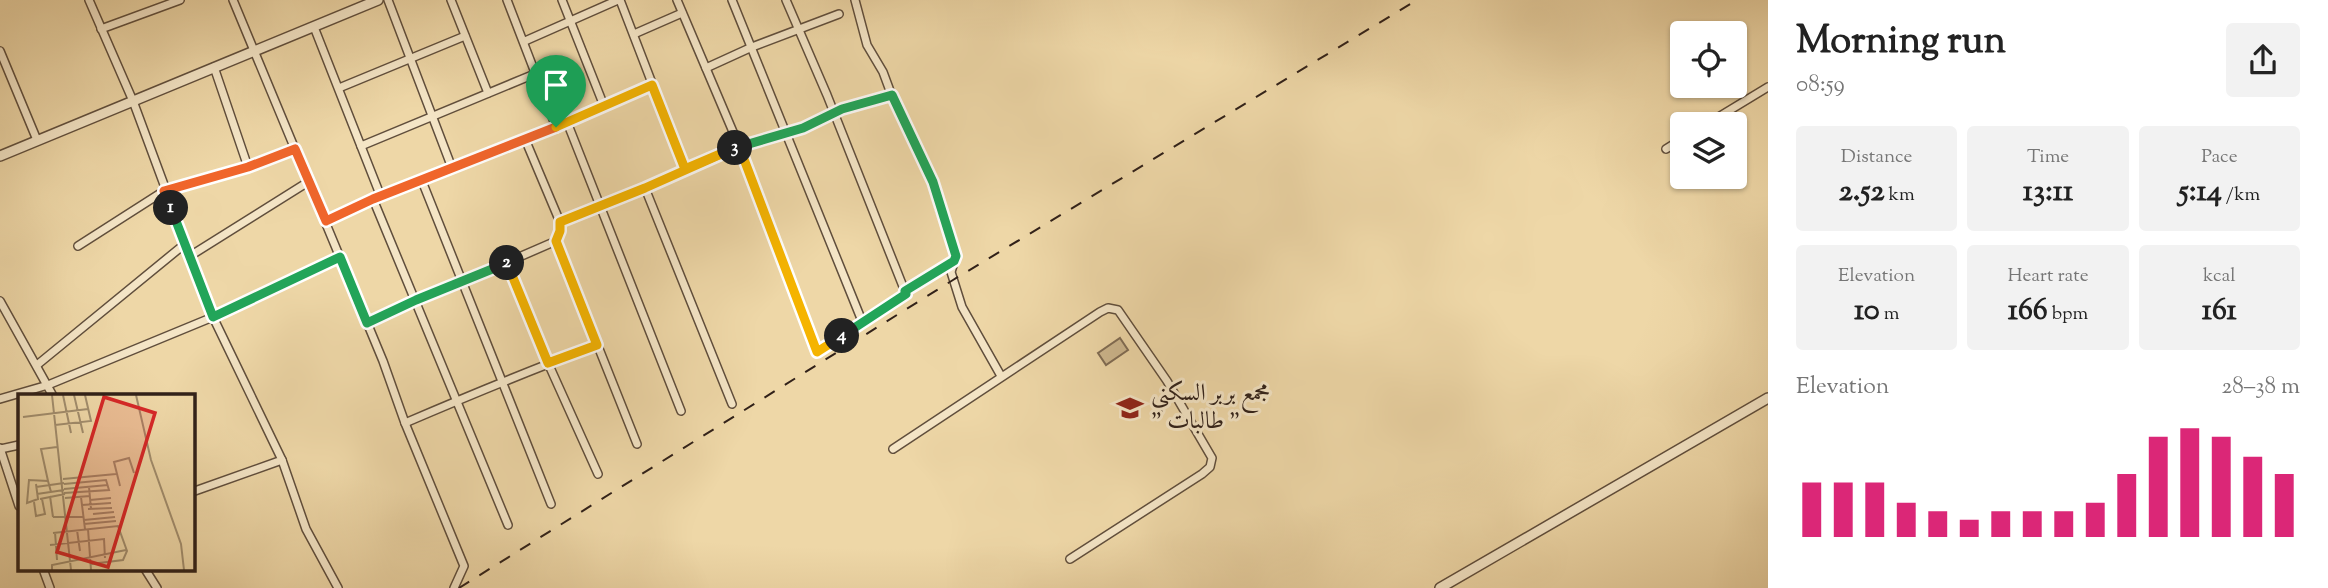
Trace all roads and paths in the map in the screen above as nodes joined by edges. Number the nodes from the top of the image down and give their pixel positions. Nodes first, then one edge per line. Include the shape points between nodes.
1 (89, 0) edge
2 (180, 0) edge
3 (233, 0) edge
4 (378, 0) edge
5 (388, 0) edge
6 (451, 0) edge
7 (508, 0) edge
8 (562, 0) edge
9 (619, 0) edge
10 (677, 0) edge
11 (733, 0) edge
12 (786, 0) edge
13 (855, 0) edge
14 (682, 13) junction
15 (839, 14) dead end
16 (570, 22) junction
17 (314, 27) junction
18 (101, 29) junction
19 (799, 31) junction
20 (634, 34) junction
21 (465, 36) junction
22 (525, 41) junction
23 (752, 47) junction
24 (0, 51) edge
25 (255, 51) junction
26 (410, 57) junction
27 (214, 67) junction
28 (706, 68) junction
29 (537, 73) junction
30 (652, 85) junction
31 (1768, 87) edge
32 (339, 89) junction
33 (488, 93) junction
34 (892, 95) junction
35 (132, 101) junction
36 (604, 106) junction
37 (1727, 112) edge
38 (834, 113) junction
39 (432, 117) junction
40 (567, 122) junction
41 (556, 127) junction
42 (786, 133) junction
43 (525, 139) junction
44 (37, 140) junction
45 (361, 146) junction
46 (739, 146) junction
47 (1670, 146) edge
48 (295, 149) junction
49 (1666, 149) dead end
50 (0, 156) edge
51 (248, 167) junction
52 (452, 168) junction
53 (685, 169) junction
54 (307, 181) junction
55 (422, 181) junction
56 (645, 188) junction
57 (164, 191) junction
58 (377, 198) junction
59 (600, 205) junction
60 (326, 221) junction
61 (560, 222) junction
62 (556, 241) junction
63 (186, 243) junction
64 (78, 246) dead end
65 (190, 256) junction
66 (340, 257) junction
67 (954, 261) junction
68 (507, 262) junction
69 (462, 281) junction
70 (905, 291) junction
71 (416, 300) junction
72 (0, 301) edge
73 (213, 317) junction
74 (862, 321) junction
75 (367, 323) junction
76 (597, 345) junction
77 (548, 363) junction
78 (37, 365) junction
79 (1001, 376) junction
80 (504, 384) junction
81 (48, 385) junction
82 (52, 394) edge
83 (1768, 398) edge
84 (0, 399) edge
85 (456, 401) junction
86 (732, 404) dead end
87 (681, 411) dead end
88 (405, 423) junction
89 (637, 444) dead end
90 (18, 445) edge
91 (0, 449) edge
92 (893, 449) dead end
93 (282, 460) junction
94 (598, 474) dead end
95 (10, 479) junction
96 (0, 481) edge
97 (194, 491) edge
98 (18, 503) edge
99 (551, 504) dead end
100 (508, 525) dead end
101 (1070, 559) dead end
102 (43, 570) edge
103 (146, 570) edge
104 (50, 588) edge
105 (157, 588) edge
106 (338, 588) edge
107 (454, 588) edge
108 (1440, 588) edge

1 - 18 street
2 - 18 street
3 - 25 street
4 - 17 street
5 - 26 street
6 - 21 street
7 - 22 street
8 - 16 street
9 - 16 street
9 - 20 street
10 - 14 street
11 - 23 street
12 - 19 street
13 - 34 street via 867,45
14 - 20 street
14 - 28 street
15 - 19 street
16 - 22 street
16 - 36 street
17 - 25 street
17 - 32 street
18 - 35 street
19 - 23 street
19 - 38 street
20 - 30 street
21 - 26 street
21 - 33 street
22 - 29 street
23 - 28 street
23 - 42 street
24 - 44 street
25 - 27 street
25 - 48 street
26 - 32 street
26 - 39 street
27 - 35 street
27 - 51 street
28 - 46 street
29 - 33 street
29 - 41 street
30 - 36 street
30 - 53 street
31 - 37 street
32 - 45 street
33 - 39 street
34 - 38 street
34 - 67 street via 933,182 954,244
35 - 44 street
35 - 57 street
36 - 40 street
38 - 42 street
38 - 70 street
39 - 45 street
39 - 52 street
40 - 41 street
40 - 59 street
41 - 43 street
42 - 46 street
42 - 74 street
43 - 52 street
43 - 61 street
44 - 50 street
45 - 58 street
46 - 53 street
46 - 74 street via 817,352
47 - 49 street
48 - 51 street
48 - 54 street
51 - 57 street
52 - 55 street
53 - 56 street
54 - 60 street
54 - 65 street
55 - 58 street
55 - 69 street
56 - 59 street
56 - 86 street
57 - 63 street
57 - 64 street
58 - 60 street
58 - 71 street
59 - 61 street
59 - 87 street
60 - 66 street
61 - 62 street
62 - 68 street
62 - 76 street
63 - 65 street
63 - 78 street
65 - 73 street
66 - 73 street
66 - 75 street
67 - 70 street
67 - 79 street via 951,272 962,307
68 - 69 street
68 - 77 street
69 - 71 street
69 - 80 street
70 - 74 street
71 - 75 street
71 - 85 street
72 - 78 street
73 - 81 street
73 - 93 street
75 - 88 street
76 - 77 street
76 - 89 street
77 - 80 street
77 - 94 street
78 - 81 street
79 - 92 street
79 - 101 street via 1100,312 1118,310 1210,451 1210,467 1202,474
80 - 85 street
80 - 99 street
81 - 82 street
81 - 84 street
83 - 108 street
85 - 88 street
85 - 100 street
88 - 107 street via 464,566
90 - 91 street
91 - 95 street
93 - 97 street
93 - 106 street via 306,529
95 - 96 street
95 - 98 street
102 - 104 street
103 - 105 street

